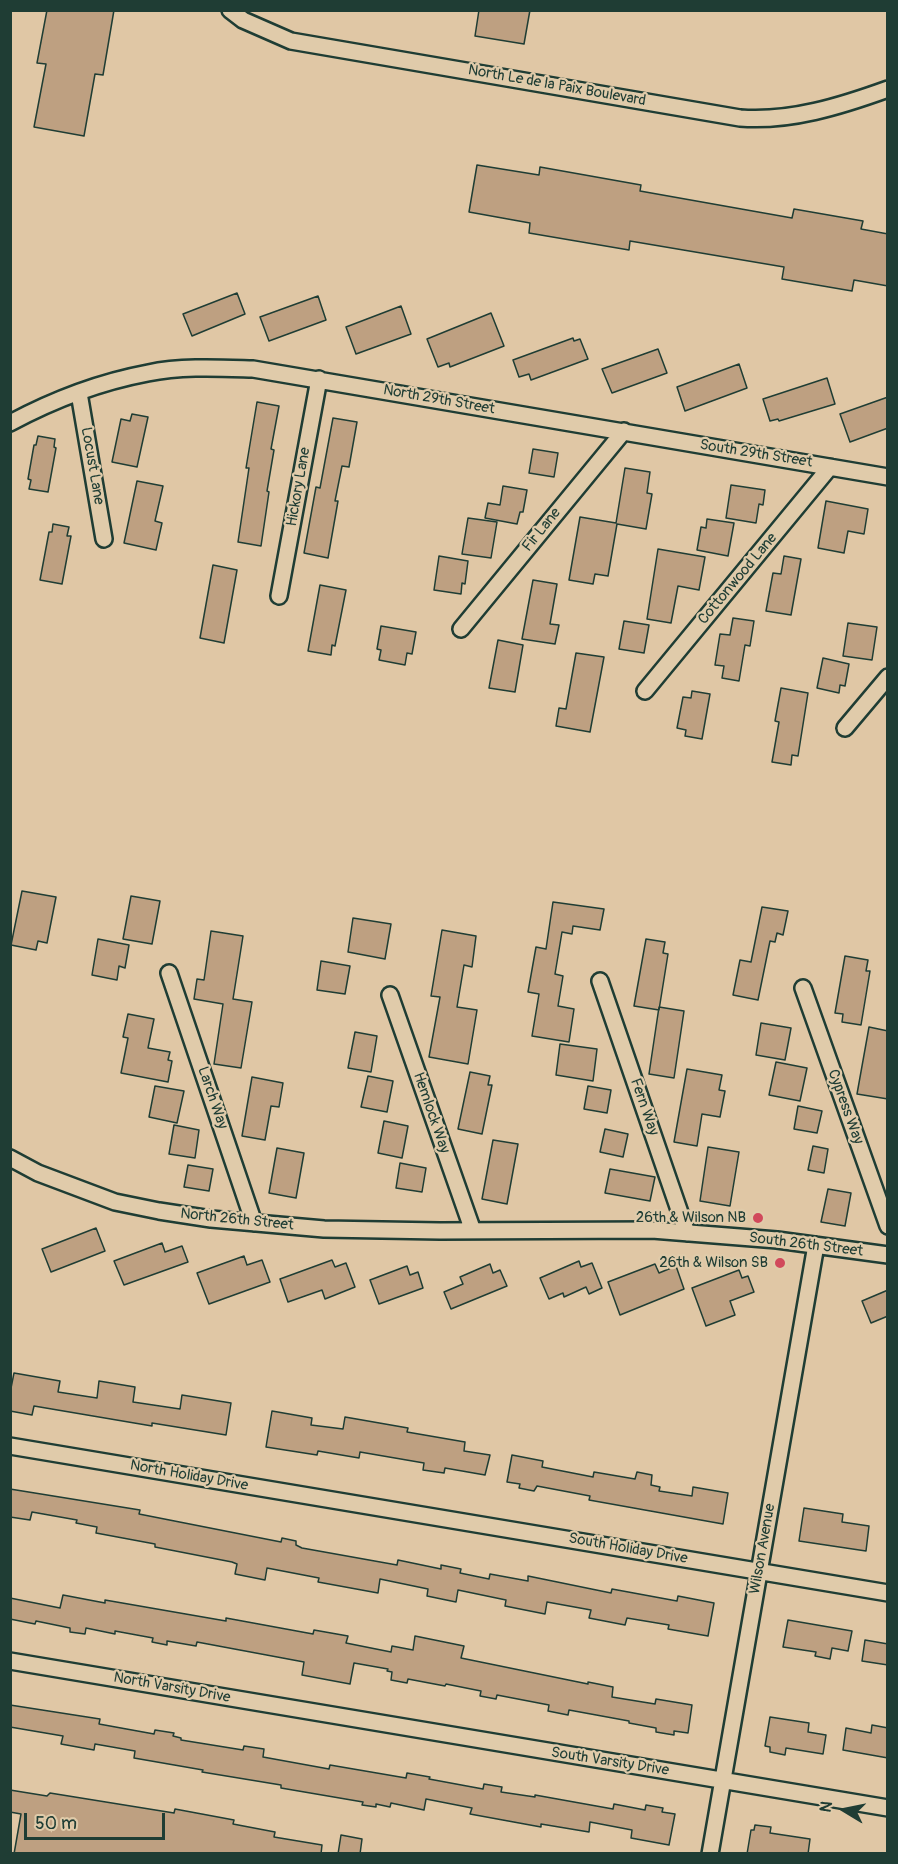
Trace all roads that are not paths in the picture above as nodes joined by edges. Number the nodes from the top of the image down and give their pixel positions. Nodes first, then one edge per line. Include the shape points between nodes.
1 (230, 10) edge
2 (888, 88) edge
3 (319, 379) junction
4 (79, 393) junction
5 (10, 423) edge
6 (624, 431) junction
7 (830, 467) junction
8 (888, 477) edge
9 (104, 539) dead end
10 (279, 596) dead end
11 (461, 629) dead end
12 (888, 677) edge
13 (645, 691) dead end
14 (845, 728) dead end
15 (169, 973) dead end
16 (600, 981) dead end
17 (803, 988) dead end
18 (390, 994) dead end
19 (10, 1158) edge
20 (254, 1223) junction
21 (888, 1226) edge
22 (473, 1231) junction
23 (687, 1233) junction
24 (816, 1245) junction
25 (888, 1255) edge
26 (10, 1446) edge
27 (368, 1506) joint
28 (759, 1571) junction
29 (888, 1593) edge
30 (10, 1661) edge
31 (333, 1715) joint
32 (722, 1780) junction
33 (888, 1808) edge
34 (710, 1854) edge

1 - 2 street, North Le de la Paix Boulevard via 243,20 291,40 740,118 820,110
3 - 4 street, North 29th Street via 254,369 187,369 150,372
3 - 6 street, North 29th Street
3 - 10 street, Hickory Lane
4 - 5 street, North 29th Street
4 - 9 street, Locust Lane
6 - 7 street, South 29th Street
6 - 11 street, Fir Lane
7 - 8 street, South 29th Street
7 - 13 street, Cottonwood Lane
12 - 14 street
15 - 20 street, Larch Way
16 - 23 street, Fern Way
17 - 21 street, Cypress Way
18 - 22 street, Hemlock Way
19 - 20 street, North 26th Street via 38,1173 115,1202
20 - 22 street, North 26th Street via 324,1229
22 - 23 street, South 26th Street via 595,1229
23 - 24 street, South 26th Street
24 - 25 street, South 26th Street
24 - 28 street, Wilson Avenue
26 - 27 street, North Holiday Drive
27 - 28 street, South Holiday Drive
28 - 29 street, South Holiday Drive
28 - 32 street, Wilson Avenue
30 - 31 street, North Varsity Drive
31 - 32 street, South Varsity Drive
32 - 33 street, South Varsity Drive
32 - 34 street, Wilson Avenue

